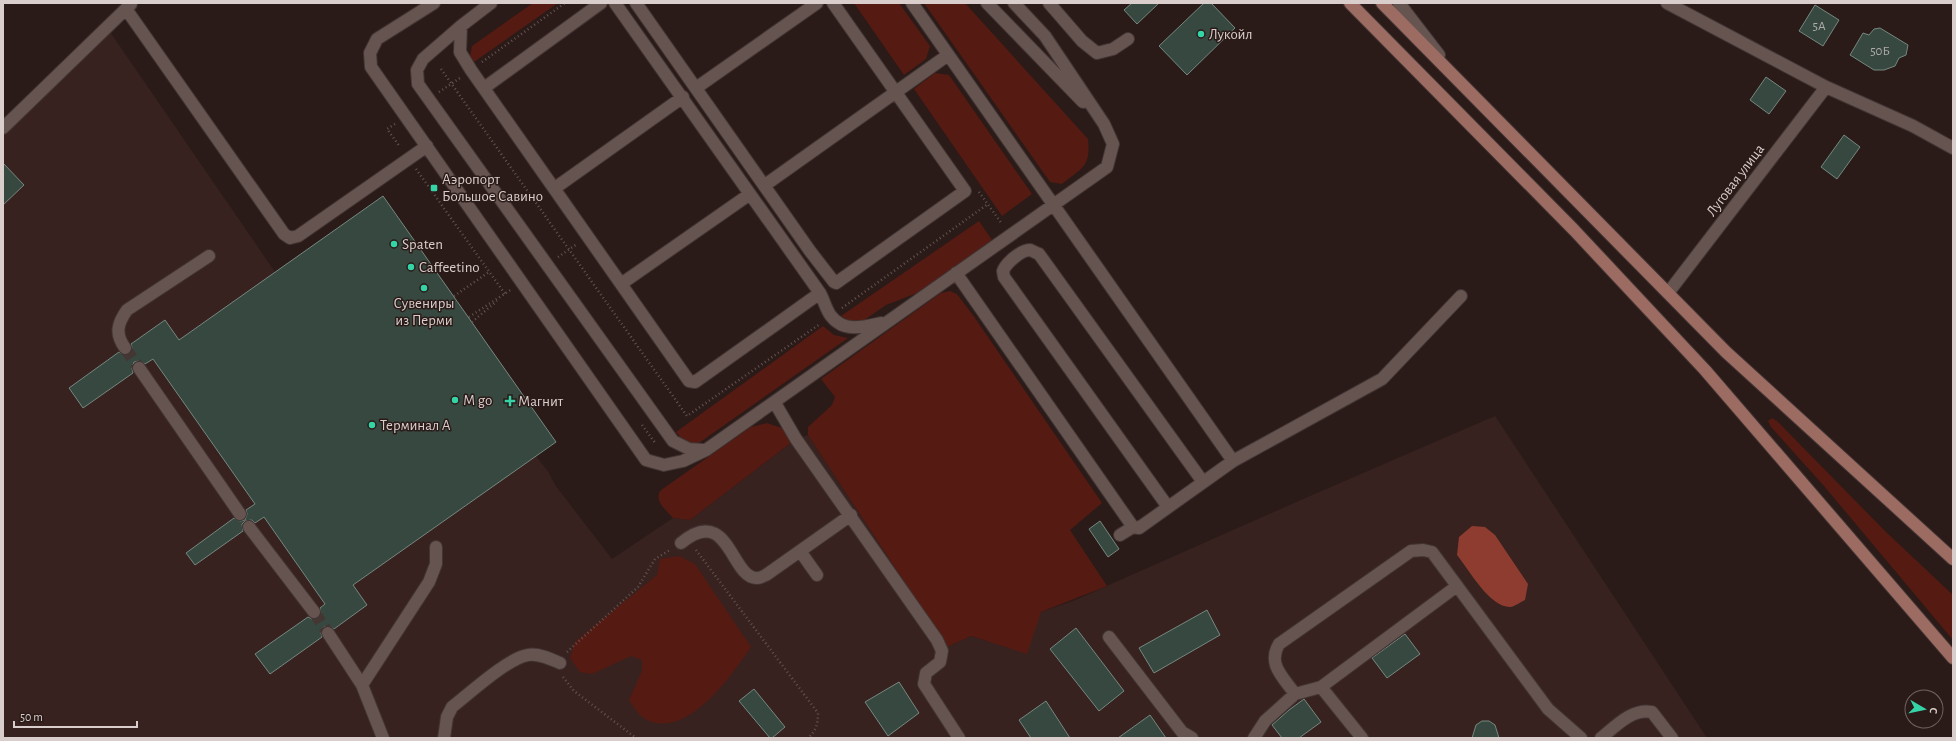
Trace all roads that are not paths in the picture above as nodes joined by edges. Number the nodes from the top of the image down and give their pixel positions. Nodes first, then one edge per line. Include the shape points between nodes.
1 (434, 3) edge
2 (491, 3) edge
3 (601, 3) edge
4 (615, 3) edge
5 (636, 3) edge
6 (817, 3) edge
7 (833, 3) edge
8 (912, 3) edge
9 (987, 3) edge
10 (1014, 3) edge
11 (1049, 3) edge
12 (1350, 3) edge
13 (1382, 3) edge
14 (1399, 3) edge
15 (1667, 3) edge
16 (129, 6) edge
17 (461, 26) junction
18 (1128, 39) dead end
19 (948, 54) junction
20 (1459, 81) junction
21 (1826, 87) junction
22 (484, 88) junction
23 (696, 88) junction
24 (896, 91) junction
25 (683, 97) junction
26 (1104, 124) junction
27 (3, 128) edge
28 (427, 146) junction
29 (1953, 148) edge
30 (764, 185) junction
31 (555, 188) junction
32 (750, 194) junction
33 (1054, 204) junction
34 (209, 256) dead end
35 (956, 273) junction
36 (621, 284) junction
37 (820, 293) junction
38 (1668, 293) junction
39 (1461, 296) dead end
40 (886, 322) junction
41 (125, 348) tunnel mouth
42 (139, 368) tunnel mouth
43 (774, 403) junction
44 (706, 450) junction
45 (1233, 461) junction
46 (1203, 482) junction
47 (1168, 507) junction
48 (240, 514) dead end
49 (851, 515) junction
50 (249, 527) dead end
51 (1133, 527) junction
52 (1120, 535) dead end
53 (681, 543) road end
54 (436, 547) dead end
55 (800, 551) junction
56 (1953, 558) edge
57 (817, 575) dead end
58 (1457, 586) junction
59 (314, 612) tunnel mouth
60 (328, 633) tunnel mouth
61 (1109, 637) dead end
62 (1953, 658) edge
63 (560, 663) road end
64 (362, 685) junction
65 (1321, 687) junction
66 (1295, 694) junction
67 (1577, 737) edge
68 (383, 738) edge
69 (444, 738) edge
70 (959, 738) edge
71 (1192, 738) edge
72 (1254, 738) edge
73 (1362, 738) edge
74 (1601, 738) edge
75 (1672, 738) edge

1 - 28 street via 377,39 370,53 371,67
2 - 17 street
3 - 22 street
4 - 25 street
5 - 23 street
6 - 23 street
7 - 24 street
8 - 19 street
9 - 26 street
10 - 26 street via 1045,36
11 - 18 street via 1082,41 1097,53 1113,49
12 - 62 main road via 1574,230 1705,370
13 - 20 main road
14 - 20 street
15 - 21 street
16 - 27 street
16 - 28 street via 284,234 290,238 298,236
17 - 22 street via 460,52
17 - 44 street via 423,59 417,70 418,84 673,441 689,449
19 - 24 street
19 - 33 street
20 - 38 main road
21 - 29 street via 1913,126
21 - 38 street, Луговая улица
22 - 31 street
23 - 30 street
24 - 30 street
24 - 30 street via 964,188 963,194 836,283 810,251
25 - 31 street
25 - 32 street
26 - 33 street via 1113,144 1107,167
28 - 44 street via 646,460 664,465 683,461
31 - 36 street
32 - 36 street
32 - 37 street
33 - 35 street
33 - 45 street
34 - 41 street via 127,310 119,321 119,340
35 - 40 street
35 - 51 street
36 - 37 street via 692,382
37 - 40 street via 831,316 841,325 856,329
38 - 56 main road via 1726,352
39 - 45 street via 1382,379
40 - 43 street
42 - 48 street
43 - 44 street
43 - 49 street
45 - 46 street
46 - 47 street
46 - 47 street via 1039,254 1032,250 1025,251 1006,265 1004,277
47 - 51 street via 1139,528
49 - 55 street
49 - 70 street via 937,640 942,651 940,662 926,673 924,684
50 - 59 street
51 - 52 street
53 - 55 street via 692,534 704,531 714,534 724,542 749,576 757,578 766,575
54 - 64 street via 436,564 429,582
55 - 57 street
58 - 65 street
58 - 66 street via 1432,552 1411,551 1279,644 1274,652 1274,663
58 - 67 street via 1548,709
60 - 64 street
61 - 71 street via 1182,732
63 - 69 street via 542,656 529,655 515,659 452,707 446,716
64 - 68 street
65 - 66 street
65 - 73 street
66 - 72 street via 1265,721
74 - 75 street via 1634,712 1644,710 1652,712

